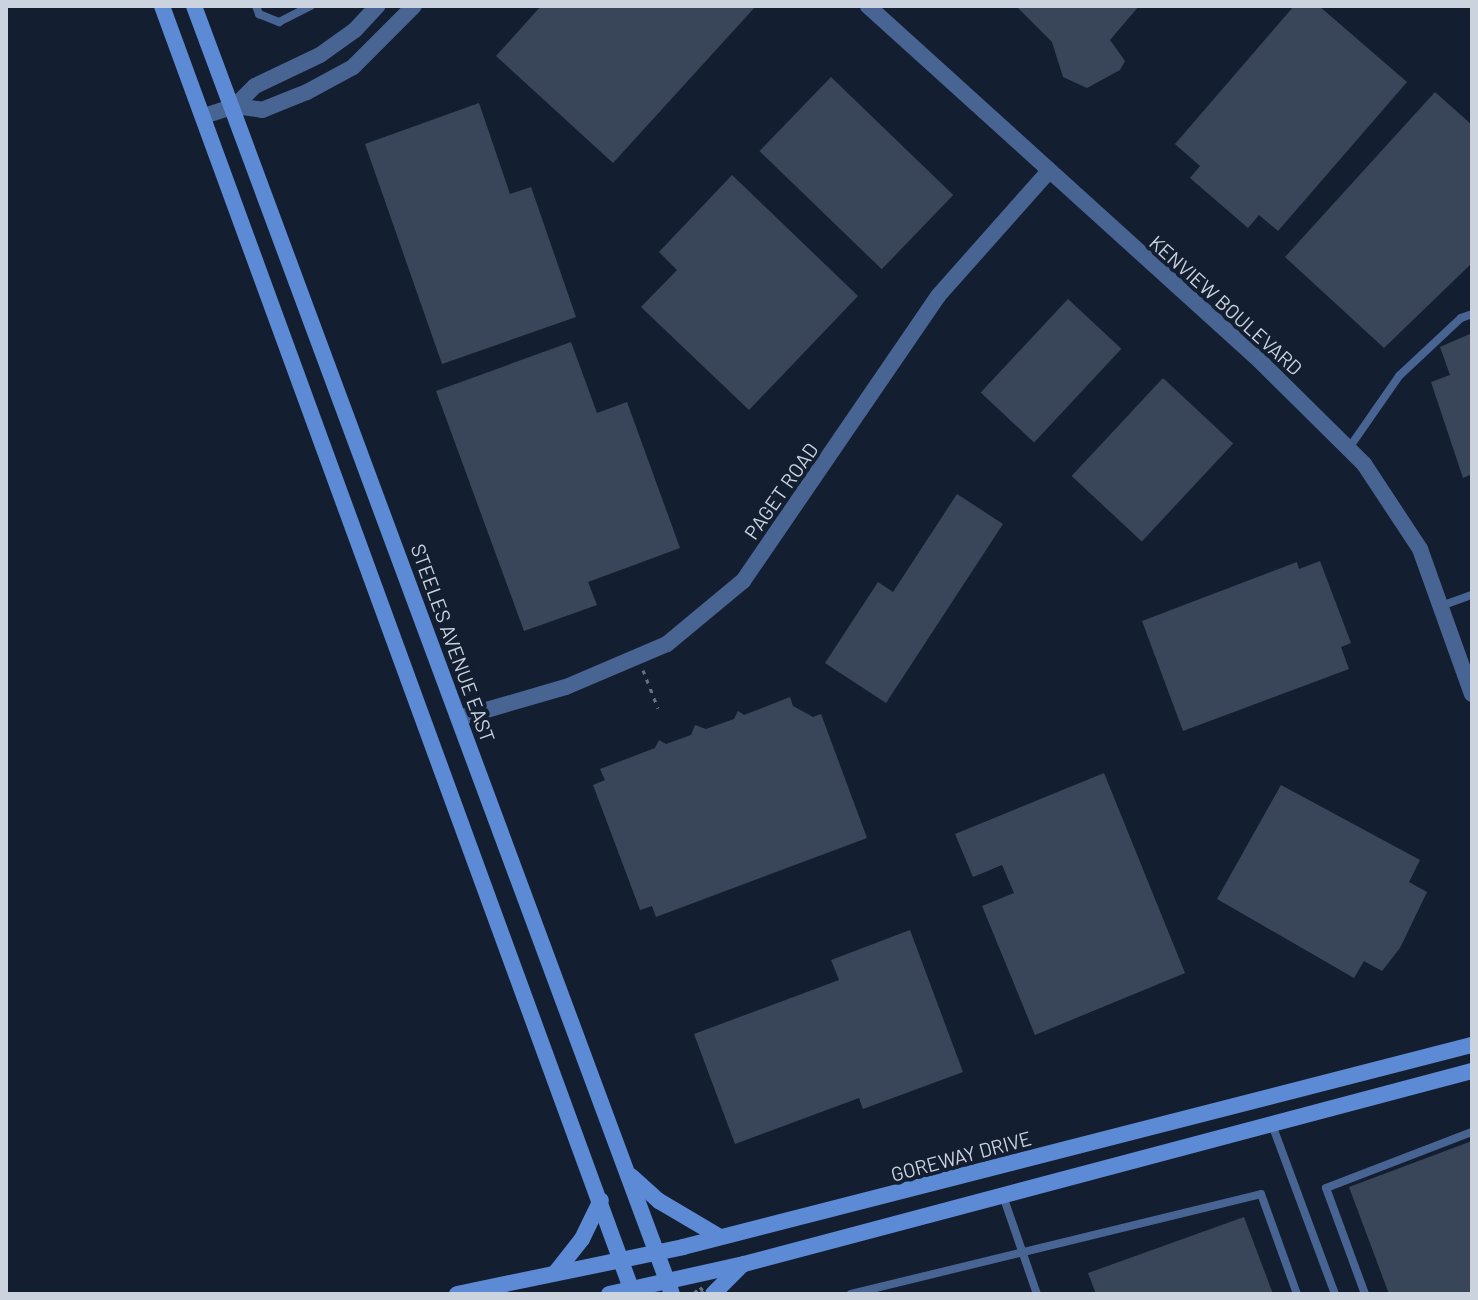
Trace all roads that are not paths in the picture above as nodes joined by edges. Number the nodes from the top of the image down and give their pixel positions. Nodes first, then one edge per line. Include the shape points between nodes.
1 (162, 6) edge
2 (194, 6) edge
3 (256, 6) edge
4 (311, 6) edge
5 (377, 6) edge
6 (414, 6) edge
7 (868, 6) edge
8 (235, 106) junction
9 (204, 116) junction
10 (1048, 172) junction
11 (1472, 314) edge
12 (1349, 449) junction
13 (1472, 595) edge
14 (1441, 606) junction
15 (1466, 653) edge
16 (1472, 694) edge
17 (459, 718) junction
18 (1472, 1045) edge
19 (1472, 1071) edge
20 (1271, 1121) junction
21 (1472, 1132) edge
22 (629, 1175) junction
23 (1003, 1196) junction
24 (601, 1200) junction
25 (720, 1237) junction
26 (1021, 1250) junction
27 (657, 1251) junction
28 (621, 1257) junction
29 (744, 1264) junction
30 (556, 1272) junction
31 (670, 1288) edge
32 (632, 1292) edge
33 (457, 1294) edge
34 (609, 1294) edge
35 (713, 1294) edge
36 (851, 1294) edge
37 (1037, 1294) edge
38 (1297, 1294) edge
39 (1335, 1294) edge
40 (1365, 1294) edge

1 - 9 main road
2 - 8 main road, STEELES AVENUE EAST
3 - 4 lane via 259,14 279,22
5 - 8 street via 320,55 255,86
6 - 8 street via 353,67 262,110
7 - 10 street, KENVIEW BOULEVARD
8 - 9 street
8 - 17 main road, STEELES AVENUE EAST
9 - 24 main road
10 - 12 street, KENVIEW BOULEVARD via 1260,361
10 - 17 street, PAGET ROAD via 938,296 743,581 667,644 566,687
11 - 12 lane via 1399,376
12 - 14 street, KENVIEW BOULEVARD via 1406,525
13 - 14 lane
14 - 15 street, KENVIEW BOULEVARD
15 - 16 street, KENVIEW BOULEVARD
17 - 22 main road, STEELES AVENUE EAST
18 - 25 main road, GOREWAY DRIVE
19 - 20 main road
20 - 23 main road
20 - 39 lane
21 - 40 lane via 1326,1188
22 - 25 main road via 659,1201
22 - 27 main road, STEELES AVENUE EAST
23 - 26 lane
23 - 29 main road
24 - 28 main road
24 - 30 main road via 582,1239
25 - 27 main road, GOREWAY DRIVE
26 - 36 lane
26 - 37 lane
26 - 38 lane via 1261,1194
27 - 28 main road, GOREWAY DRIVE
27 - 31 main road, STEELES AVENUE EAST
28 - 30 main road, GOREWAY DRIVE
28 - 32 main road
29 - 31 main road
29 - 35 main road
30 - 33 main road, GOREWAY DRIVE
31 - 32 main road
32 - 34 main road

